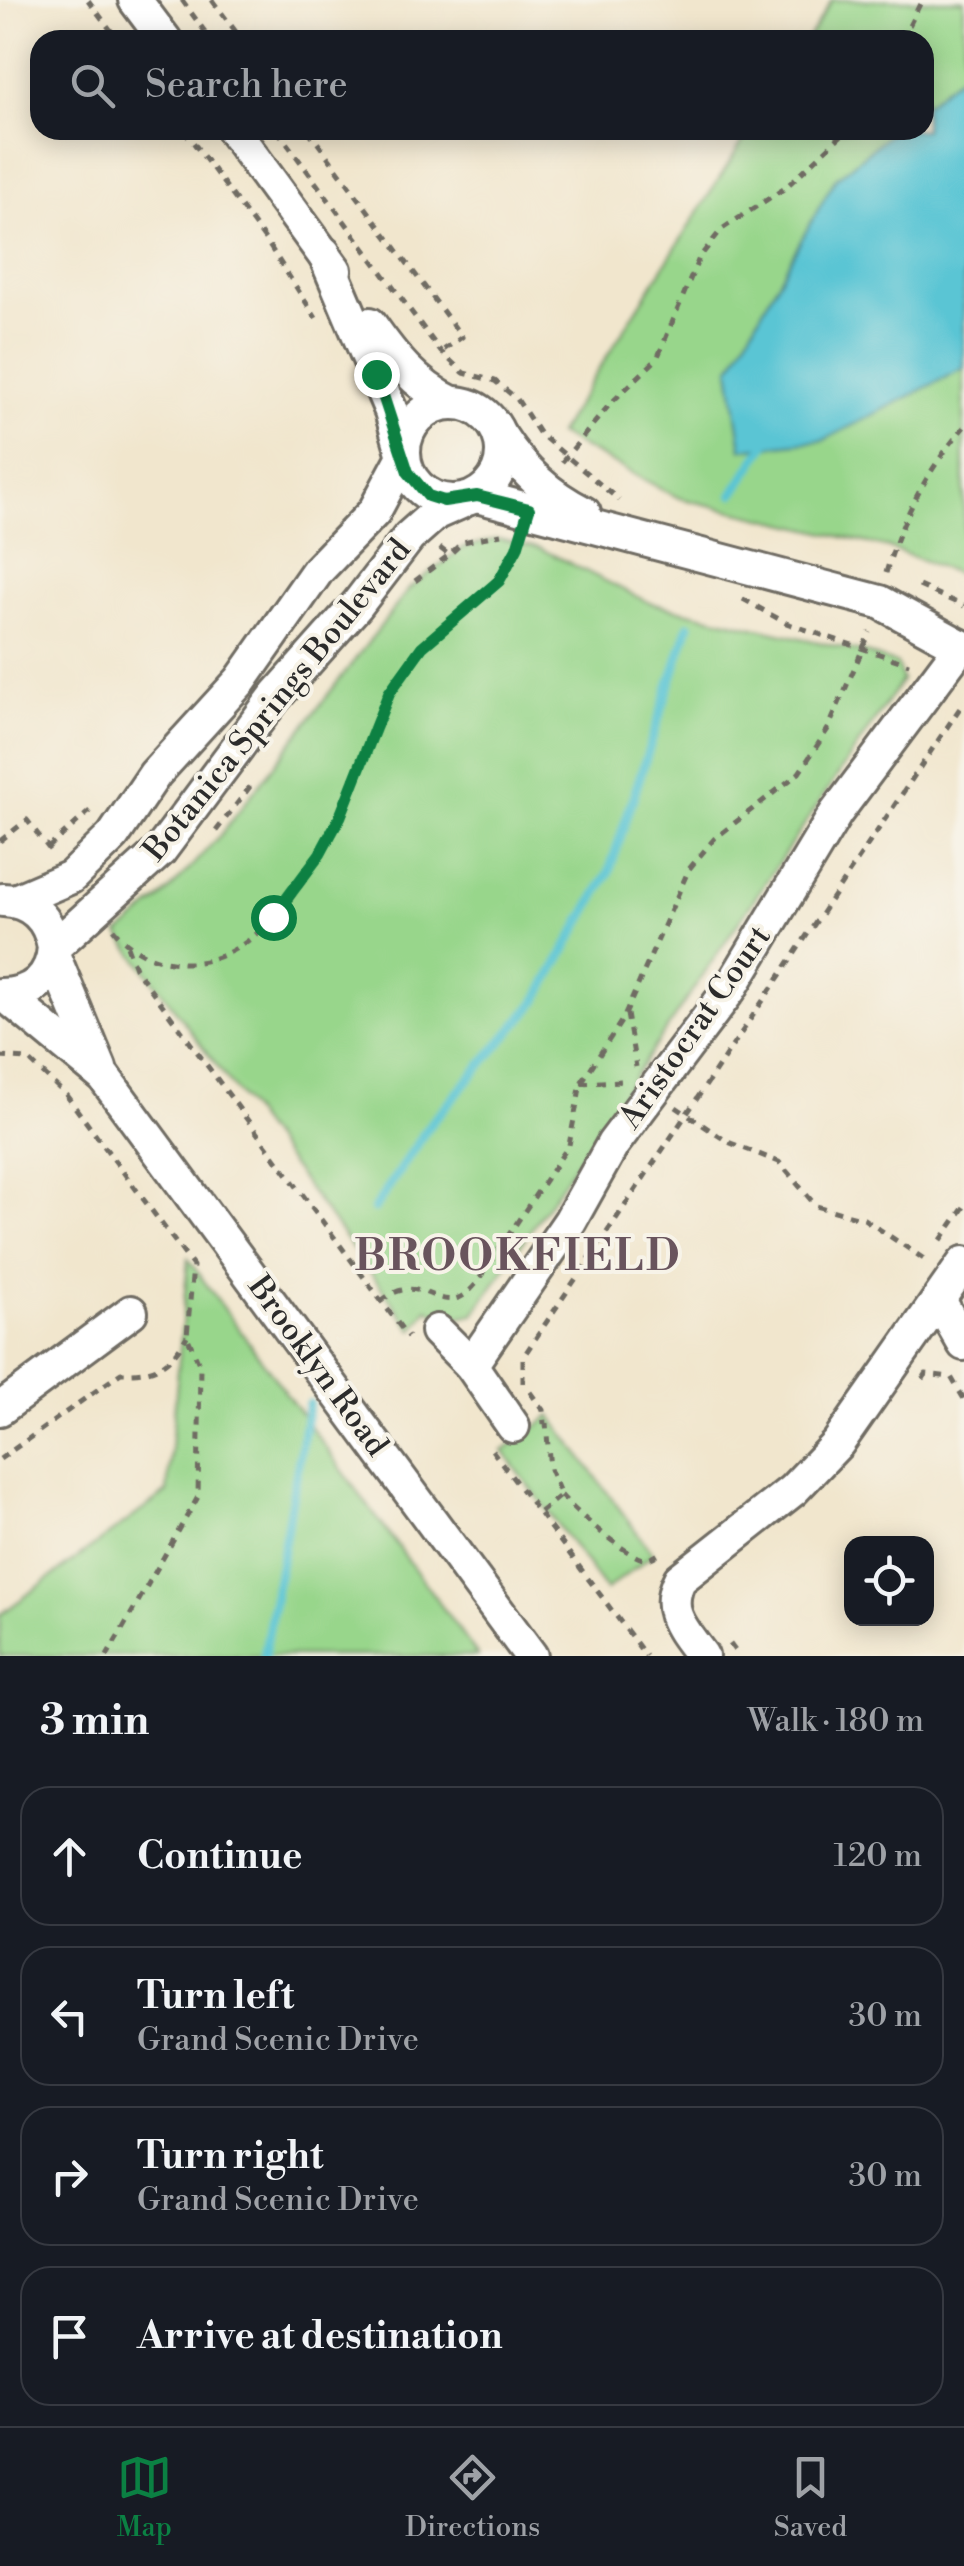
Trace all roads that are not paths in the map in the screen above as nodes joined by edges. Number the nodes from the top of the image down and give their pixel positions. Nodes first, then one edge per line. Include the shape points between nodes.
1 (136, 0) edge
2 (158, 30) edge
3 (239, 140) edge
4 (324, 253) junction
5 (452, 403) junction
6 (501, 437) junction
7 (404, 456) junction
8 (469, 499) junction
9 (531, 518) junction
10 (962, 647) edge
11 (5, 899) edge
12 (54, 952) junction
13 (3, 995) edge
14 (104, 1077) junction
15 (946, 1276) edge
16 (131, 1312) dead end
17 (427, 1339) road end
18 (964, 1344) edge
19 (471, 1365) junction
20 (0, 1409) edge
21 (510, 1434) road end
22 (532, 1656) edge
23 (702, 1656) edge

1 - 2 street
3 - 4 street
4 - 5 street via 392,356 426,390
4 - 7 street
5 - 6 street via 482,412
5 - 7 street via 422,413 405,440
6 - 8 street via 500,471
6 - 9 street via 520,466
7 - 8 street via 428,496
7 - 11 street, Botanica Springs Boulevard via 374,512 318,570 241,680 155,774 112,836 71,876
8 - 9 street
8 - 12 street, Botanica Springs Boulevard via 436,513 418,530 275,697 160,851
9 - 10 street via 883,588
10 - 19 street, Aristocrat Court via 836,812 730,990 643,1087
11 - 12 street, Brooklyn Road via 43,917
12 - 13 street, Botanica Springs Boulevard via 50,970 32,989
12 - 14 street, Brooklyn Road
13 - 14 street, Brooklyn Road
14 - 22 street, Brooklyn Road
15 - 18 street
15 - 23 street via 838,1444 793,1490 680,1579 673,1612
16 - 20 street
17 - 19 street
19 - 21 street

